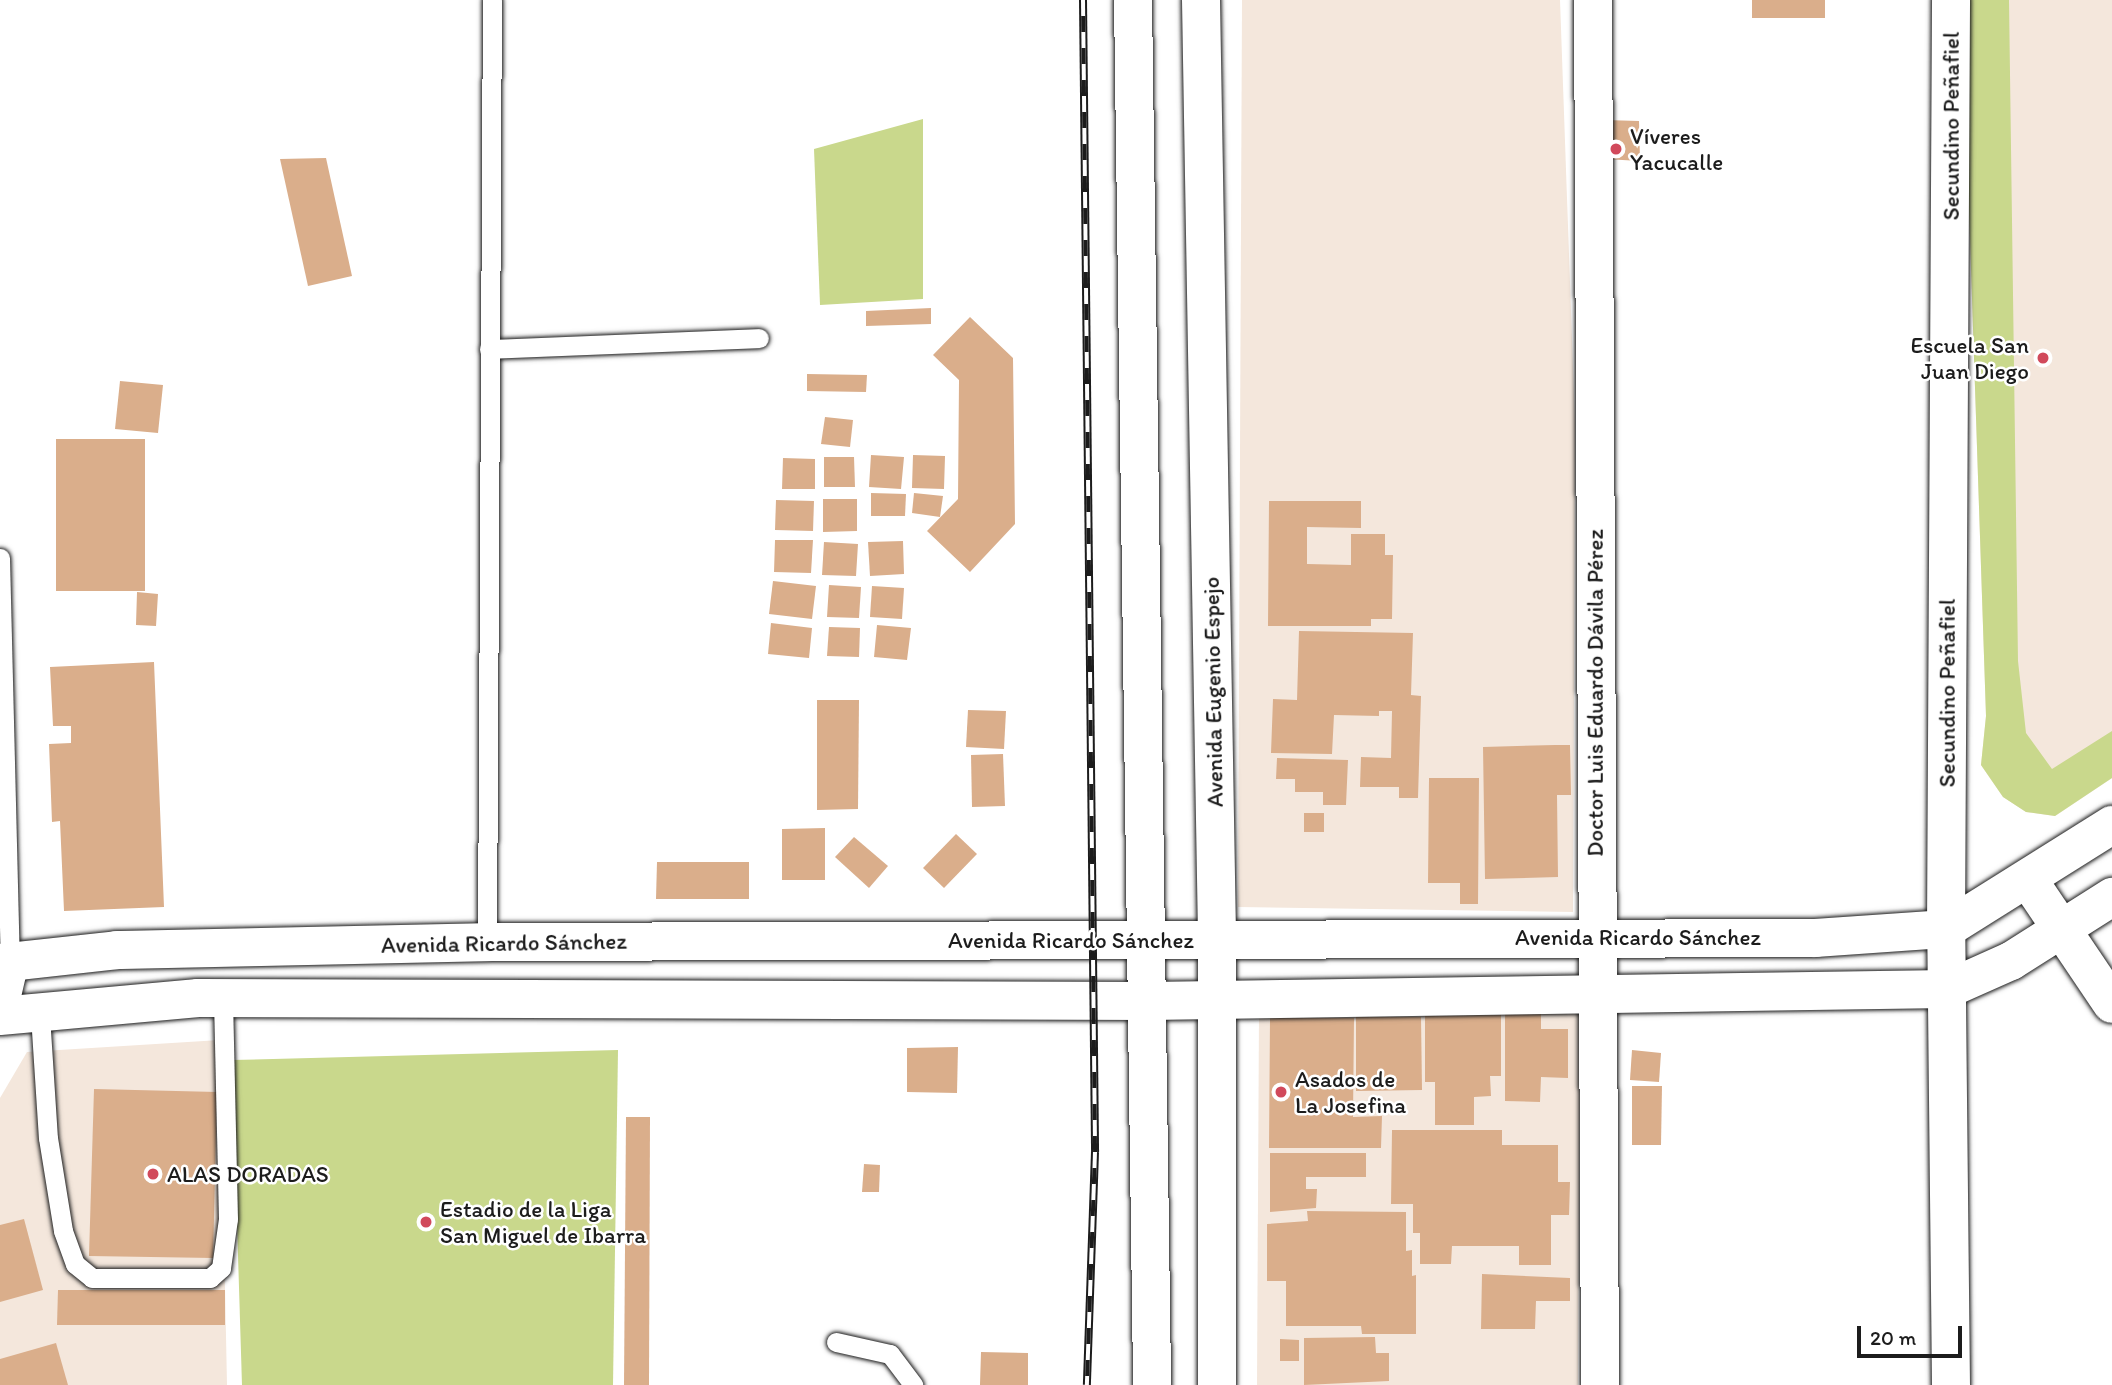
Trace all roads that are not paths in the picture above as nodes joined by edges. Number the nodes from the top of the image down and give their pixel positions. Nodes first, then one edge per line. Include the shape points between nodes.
1 (492, 0) edge
2 (1133, 0) edge
3 (1201, 0) edge
4 (1593, 0) edge
5 (1951, 0) edge
6 (759, 338) dead end
7 (489, 349) junction
8 (0, 558) edge
9 (2112, 825) edge
10 (2029, 881) junction
11 (2112, 897) edge
12 (1946, 929) junction
13 (2065, 929) junction
14 (1596, 936) junction
15 (1217, 939) junction
16 (1147, 941) junction
17 (487, 942) junction
18 (5, 962) edge
19 (1948, 989) junction
20 (1600, 994) junction
21 (223, 998) junction
22 (1216, 999) junction
23 (1149, 1001) junction
24 (0, 1004) edge
25 (2112, 1004) edge
26 (40, 1015) junction
27 (0, 1016) edge
28 (836, 1342) dead end
29 (914, 1385) edge
30 (1152, 1385) edge
31 (1217, 1385) edge
32 (1600, 1385) edge
33 (1951, 1385) edge

1 - 7 lane
2 - 16 main road
3 - 15 main road, Avenida Eugenio Espejo
4 - 14 main road, Doctor Luis Eduardo Dávila Pérez
5 - 12 main road, Secundino Peñafiel
6 - 7 lane
7 - 17 lane
8 - 18 lane
9 - 10 main road, Avenida Ricardo Sánchez
10 - 12 main road, Avenida Ricardo Sánchez
10 - 13 main road
11 - 13 main road
12 - 14 main road, Avenida Ricardo Sánchez via 1816,938
12 - 19 main road, Secundino Peñafiel
13 - 19 main road via 2011,961
13 - 25 main road
14 - 15 main road, Avenida Ricardo Sánchez
14 - 20 main road, Doctor Luis Eduardo Dávila Pérez
15 - 16 main road, Avenida Ricardo Sánchez
15 - 22 main road, Avenida Eugenio Espejo
16 - 17 main road, Avenida Ricardo Sánchez
16 - 23 main road
17 - 18 main road, Avenida Ricardo Sánchez via 117,950
18 - 24 main road
19 - 20 main road
19 - 33 main road, Secundino Peñafiel
20 - 22 main road
20 - 32 main road, Doctor Luis Eduardo Dávila Pérez
21 - 23 main road
21 - 26 main road
21 - 26 lane via 228,1219 221,1268 210,1278 92,1278 75,1264 63,1231 48,1138
22 - 23 main road
22 - 31 main road, Avenida Eugenio Espejo
23 - 30 main road
26 - 27 main road
28 - 29 lane via 890,1354

